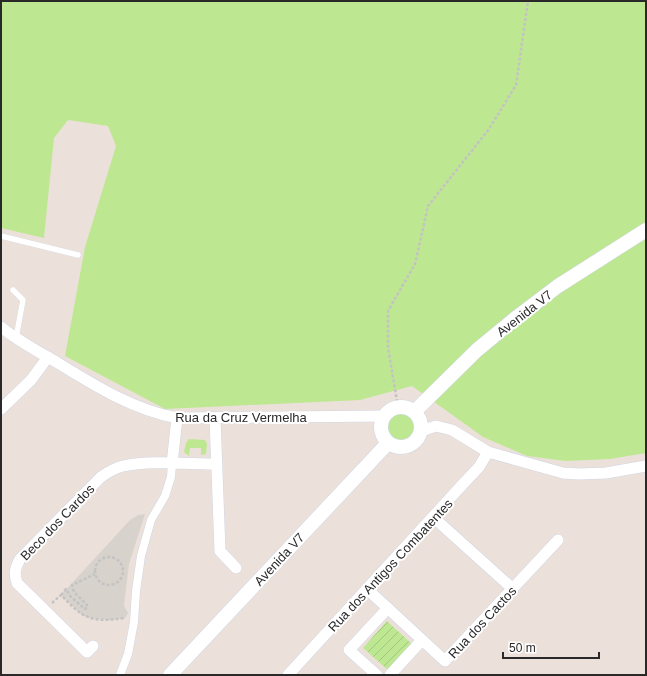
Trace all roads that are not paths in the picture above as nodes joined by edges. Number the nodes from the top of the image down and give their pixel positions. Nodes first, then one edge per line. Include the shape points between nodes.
1 (646, 230) edge
2 (1, 236) edge
3 (78, 255) dead end
4 (13, 290) dead end
5 (1, 328) edge
6 (16, 338) junction
7 (48, 357) junction
8 (1, 409) edge
9 (414, 412) junction
10 (384, 416) junction
11 (177, 418) junction
12 (215, 418) junction
13 (421, 431) junction
14 (388, 443) junction
15 (488, 452) junction
16 (172, 464) junction
17 (217, 464) junction
18 (646, 466) edge
19 (433, 518) junction
20 (558, 540) dead end
21 (236, 568) dead end
22 (367, 589) junction
23 (513, 589) junction
24 (388, 608) junction
25 (422, 640) junction
26 (93, 646) dead end
27 (120, 675) edge
28 (170, 675) edge
29 (288, 675) edge
30 (377, 675) edge
31 (390, 675) edge

1 - 9 street, Avenida V7 via 558,286 517,317 477,350
2 - 3 lane
4 - 6 lane via 23,300
5 - 6 street, Rua da Cruz Vermelha
6 - 7 street, Rua da Cruz Vermelha
7 - 8 street via 31,380
7 - 11 street, Rua da Cruz Vermelha via 99,388 143,409
9 - 10 street via 398,407
9 - 13 street via 420,418
10 - 12 street, Rua da Cruz Vermelha
10 - 14 street via 381,428
11 - 12 street, Rua da Cruz Vermelha
11 - 16 street
12 - 17 street
13 - 14 street via 415,442 408,447 395,447
13 - 15 street via 436,426 452,430
14 - 28 street, Avenida V7
15 - 18 street via 562,473 606,473
15 - 19 street, Rua dos Antigos Combatentes
16 - 17 street, Beco dos Cardos
16 - 26 street, Beco dos Cardos via 124,466 110,471 101,477 20,559 15,568 17,583 87,652
16 - 27 street via 165,496 151,520 141,556 128,654
17 - 21 street via 220,551
19 - 22 street, Rua dos Antigos Combatentes
19 - 23 street
20 - 23 street, Rua dos Cactos
22 - 24 street, Rua dos Cactos
22 - 29 street, Rua dos Antigos Combatentes
23 - 25 street, Rua dos Cactos via 445,661
24 - 25 street, Rua dos Cactos
24 - 30 street via 349,650
25 - 31 street

